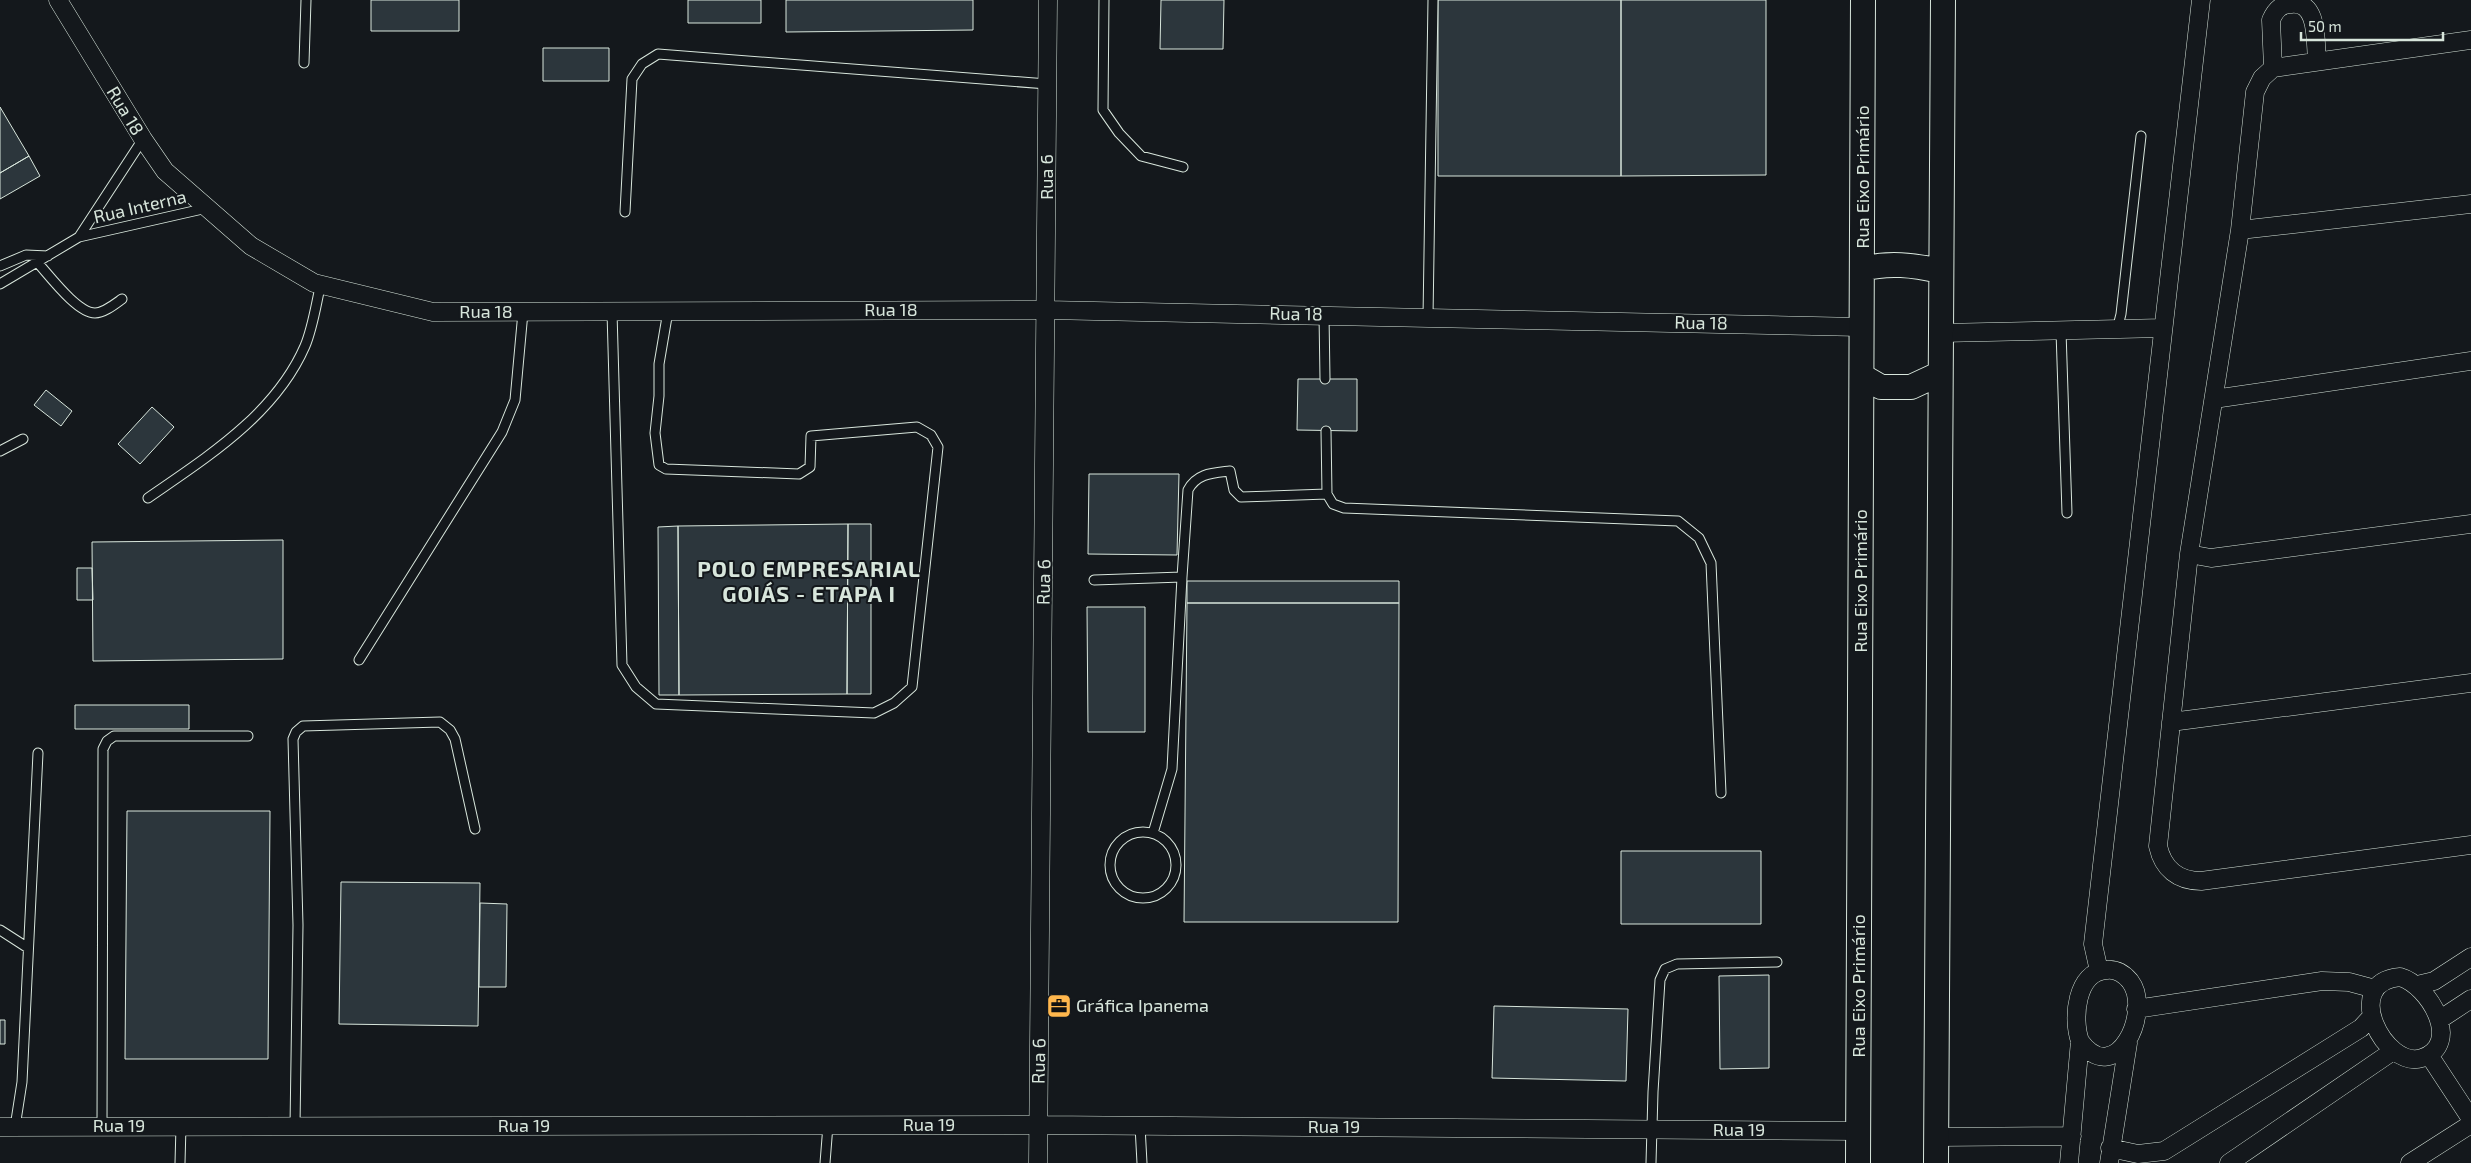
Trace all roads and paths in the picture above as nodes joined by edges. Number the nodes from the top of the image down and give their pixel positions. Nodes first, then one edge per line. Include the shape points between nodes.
1 (58, 0) edge
2 (306, 0) edge
3 (1048, 0) edge
4 (1104, 0) edge
5 (1433, 0) edge
6 (1863, 0) edge
7 (1943, 0) edge
8 (2201, 0) edge
9 (2471, 40) edge
10 (2317, 60) junction
11 (304, 64) dead end
12 (2273, 68) junction
13 (1047, 84) junction
14 (2141, 136) dead end
15 (143, 139) junction
16 (1183, 167) dead end
17 (2471, 204) edge
18 (207, 208) junction
19 (625, 212) dead end
20 (2240, 230) junction
21 (79, 237) junction
22 (48, 256) junction
23 (37, 262) junction
24 (0, 266) edge
25 (1862, 269) junction
26 (1940, 271) junction
27 (321, 283) junction
28 (0, 284) edge
29 (122, 299) dead end
30 (1047, 310) junction
31 (668, 311) junction
32 (523, 312) junction
33 (612, 312) junction
34 (1324, 315) junction
35 (1428, 317) junction
36 (1860, 327) junction
37 (2164, 328) junction
38 (2117, 330) junction
39 (2061, 331) junction
40 (1941, 333) junction
41 (2471, 361) edge
42 (1939, 374) junction
43 (1862, 376) junction
44 (1325, 379) dead end
45 (2214, 398) junction
46 (1326, 431) dead end
47 (23, 438) dead end
48 (0, 451) edge
49 (1327, 494) junction
50 (148, 498) dead end
51 (2067, 514) dead end
52 (2471, 524) edge
53 (2189, 554) junction
54 (1182, 577) junction
55 (1094, 580) dead end
56 (359, 660) dead end
57 (2471, 683) edge
58 (2171, 722) junction
59 (248, 736) dead end
60 (38, 753) dead end
61 (1721, 793) dead end
62 (475, 829) dead end
63 (1153, 833) junction
64 (2471, 845) edge
65 (0, 930) edge
66 (28, 948) junction
67 (2471, 957) edge
68 (1777, 962) dead end
69 (2099, 971) junction
70 (2417, 985) junction
71 (2375, 988) junction
72 (2471, 999) edge
73 (2136, 1009) junction
74 (2372, 1016) junction
75 (2439, 1020) junction
76 (2080, 1041) junction
77 (2128, 1043) junction
78 (2393, 1051) junction
79 (2429, 1055) junction
80 (2471, 1119) edge
81 (2471, 1124) edge
82 (828, 1125) junction
83 (1039, 1125) junction
84 (181, 1126) junction
85 (296, 1126) junction
86 (1140, 1126) junction
87 (7, 1127) edge
88 (102, 1127) junction
89 (1652, 1130) junction
90 (1858, 1131) junction
91 (2072, 1136) junction
92 (1936, 1137) junction
93 (2109, 1156) edge
94 (2156, 1158) edge
95 (180, 1163) edge
96 (825, 1163) edge
97 (1038, 1163) edge
98 (1142, 1163) edge
99 (1651, 1163) edge
100 (1858, 1163) edge
101 (1936, 1163) edge
102 (2069, 1163) edge
103 (2229, 1163) edge
104 (2410, 1163) edge

1 - 15 street, Rua 18
2 - 11 lane
3 - 13 street, Rua 6
4 - 16 lane via 1104,110 1140,156
5 - 35 lane
6 - 25 street, Rua Eixo Primário
7 - 26 street
8 - 37 street
9 - 10 street
10 - 12 street
10 - 12 street via 2310,12 2300,5 2286,4 2274,13 2271,20
12 - 20 street via 2262,78 2253,100
13 - 19 lane via 658,54 642,64 632,78
13 - 30 street, Rua 6
14 - 38 lane
15 - 18 street, Rua 18 via 165,171
15 - 21 lane, Rua Interna
17 - 20 street
18 - 21 lane, Rua Interna
18 - 27 street, Rua 18 via 250,246 314,283
20 - 45 street
21 - 22 lane, Rua Interna
22 - 23 lane, Rua Interna
22 - 24 lane via 26,255
23 - 28 lane, Rua Interna
23 - 29 lane via 79,308 101,312
25 - 26 street via 1900,264
25 - 36 street, Rua Eixo Primário
26 - 40 street
27 - 32 street, Rua 18 via 433,312
27 - 50 lane via 305,345 286,382 256,416 211,454
30 - 31 street, Rua 18
30 - 34 street, Rua 18
30 - 83 street, Rua 6
31 - 33 street, Rua 18
31 - 33 lane via 659,364 655,433 659,464 666,469 799,474 810,467 811,436 917,427 931,435 938,447 912,687 894,703 874,712 656,704 636,687 622,665
32 - 33 street, Rua 18
32 - 56 lane via 515,400 502,432
34 - 35 street, Rua 18
34 - 44 lane
35 - 36 street, Rua 18
36 - 43 street, Rua Eixo Primário
37 - 38 street
37 - 69 street via 2093,944
38 - 39 street
39 - 40 street
39 - 51 lane
40 - 42 street
41 - 45 street
42 - 43 street via 1911,387 1881,387
42 - 92 street
43 - 90 street, Rua Eixo Primário
45 - 53 street
46 - 49 lane
47 - 48 lane
49 - 54 lane via 1241,497 1234,490 1230,471 1203,475 1193,481 1188,490
49 - 61 lane via 1333,504 1344,508 1678,521 1699,538 1711,563
52 - 53 street via 2211,558
53 - 58 street
54 - 55 lane
54 - 63 lane via 1172,769
57 - 58 street
58 - 64 street via 2158,846 2168,869 2183,878 2201,881
59 - 88 lane via 114,736 103,748
60 - 66 lane
62 - 85 lane via 455,739 440,722 303,726 296,732
63 - 63 lane via 1143,831 1123,838 1111,855 1111,876 1115,885 1132,897 1153,897 1162,892 1174,876 1175,854 1170,845
65 - 66 lane
66 - 87 lane via 22,1082
67 - 70 street via 2434,981
68 - 89 lane via 1677,964 1666,970 1660,980
69 - 73 street via 2118,971 2126,976 2135,993
69 - 76 street via 2084,982 2080,991 2077,1032
70 - 71 street via 2400,977 2382,982
70 - 75 street via 2432,1002
71 - 73 street via 2349,982 2322,981
71 - 74 street via 2369,1007
72 - 75 street
73 - 77 street
74 - 78 street
74 - 94 street via 2361,1028
75 - 79 street via 2440,1039
76 - 77 street via 2085,1049 2103,1056 2113,1055
76 - 91 street
77 - 93 street
78 - 79 street via 2410,1059
78 - 103 street
79 - 80 street
81 - 104 street
82 - 83 street, Rua 19
82 - 85 street, Rua 19
82 - 96 lane
83 - 86 street, Rua 19
83 - 97 street, Rua 6
84 - 85 street, Rua 19
84 - 88 street, Rua 19
84 - 95 lane
86 - 89 street, Rua 19
86 - 98 lane
87 - 88 street, Rua 19
89 - 90 street, Rua 19
89 - 99 lane
90 - 100 street, Rua Eixo Primário
91 - 92 street
91 - 102 street
92 - 101 street
93 - 94 street via 2123,1153

